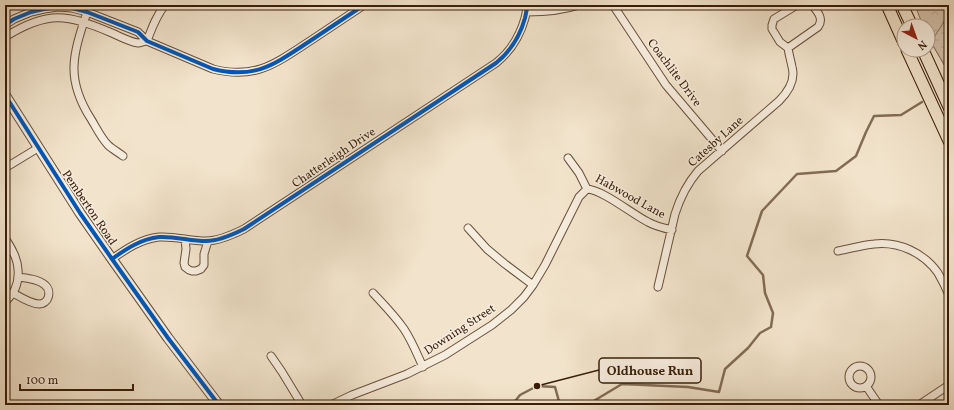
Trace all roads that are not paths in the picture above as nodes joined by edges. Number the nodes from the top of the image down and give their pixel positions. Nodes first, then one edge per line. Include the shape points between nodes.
1 (165, 5) edge
2 (364, 5) edge
3 (578, 5) edge
4 (613, 5) edge
5 (797, 5) edge
6 (812, 5) edge
7 (887, 5) edge
8 (902, 5) edge
9 (527, 8) edge
10 (88, 12) junction
11 (908, 18) edge
12 (84, 22) junction
13 (5, 25) edge
14 (896, 25) edge
15 (5, 37) edge
16 (147, 41) junction
17 (788, 48) junction
18 (911, 58) edge
19 (927, 58) edge
20 (5, 95) edge
21 (949, 107) edge
22 (949, 141) edge
23 (38, 148) junction
24 (722, 151) junction
25 (123, 156) dead end
26 (568, 158) dead end
27 (5, 168) edge
28 (587, 188) junction
29 (468, 228) dead end
30 (672, 230) junction
31 (5, 238) edge
32 (185, 239) junction
33 (208, 241) junction
34 (838, 251) dead end
35 (112, 259) junction
36 (18, 277) junction
37 (533, 285) junction
38 (658, 287) dead end
39 (13, 293) junction
40 (373, 293) dead end
41 (949, 295) edge
42 (5, 302) edge
43 (270, 356) dead end
44 (422, 367) junction
45 (949, 385) edge
46 (866, 386) dead end
47 (219, 405) edge
48 (302, 405) edge
49 (331, 405) edge
50 (879, 405) edge
51 (919, 405) edge

1 - 16 street
2 - 16 street via 279,61 252,71 213,69
3 - 9 street via 547,12
4 - 24 street, Coachlite Drive via 666,85
5 - 17 street, Catesby Lane via 774,19 772,25 780,42
6 - 17 street via 820,17 818,27
7 - 14 main road
8 - 11 main road
9 - 33 street, Chatterleigh Drive via 516,42 496,63 244,229 225,238
10 - 12 street
10 - 13 street via 72,8 44,8
10 - 16 street via 138,32
12 - 15 street via 69,18 44,19 30,23
12 - 16 street via 137,43
12 - 25 street via 75,56 76,87 80,99 106,143
17 - 24 street, Catesby Lane via 793,69 788,91
18 - 22 main road
19 - 21 main road
20 - 23 street, Pemberton Road
23 - 27 street
23 - 35 street, Pemberton Road
24 - 30 street, Catesby Lane via 698,172 685,189
26 - 28 street, Habwood Lane
28 - 30 street, Habwood Lane via 648,222
28 - 37 street, Downing Street via 579,197
29 - 37 street via 487,249
30 - 38 street, Catesby Lane
31 - 36 street via 14,252
32 - 33 street, Chatterleigh Drive
32 - 33 street via 184,263 192,271 201,269 204,265
32 - 35 street, Chatterleigh Drive via 148,239 131,246
34 - 41 street via 876,243 902,246 918,253 931,264
35 - 47 street, Pemberton Road
36 - 39 street
36 - 39 street via 33,279 46,285 49,296 46,302 39,304
37 - 44 street, Downing Street via 511,310 492,325
39 - 42 street
40 - 44 street via 404,329
43 - 48 street
44 - 49 street, Downing Street
45 - 51 street
46 - 50 street

